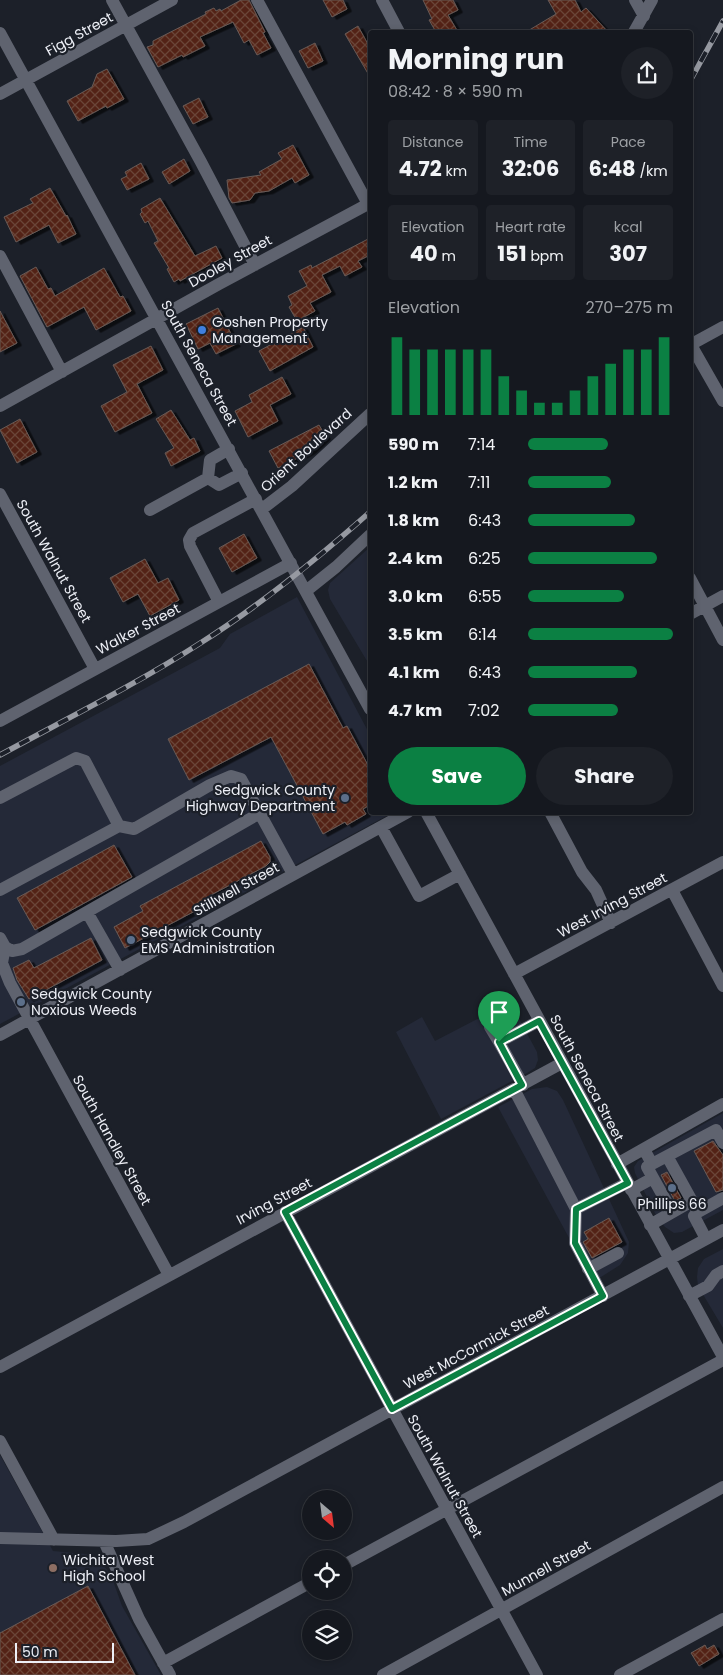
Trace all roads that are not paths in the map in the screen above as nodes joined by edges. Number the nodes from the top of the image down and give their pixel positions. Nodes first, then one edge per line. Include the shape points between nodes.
1 (112, 0) edge
2 (172, 0) edge
3 (257, 0) edge
4 (382, 0) edge
5 (635, 0) edge
6 (652, 0) edge
7 (644, 16) junction
8 (126, 25) junction
9 (398, 30) edge
10 (635, 30) edge
11 (0, 33) edge
12 (26, 80) junction
13 (0, 94) edge
14 (368, 201) edge
15 (368, 204) edge
16 (0, 256) edge
17 (255, 265) junction
18 (157, 318) junction
19 (723, 327) edge
20 (693, 344) edge
21 (693, 349) edge
22 (62, 372) junction
23 (723, 402) edge
24 (0, 406) edge
25 (368, 416) edge
26 (229, 450) junction
27 (242, 473) junction
28 (208, 478) junction
29 (0, 494) edge
30 (259, 504) junction
31 (150, 510) dead end
32 (368, 537) edge
33 (291, 563) junction
34 (693, 584) edge
35 (306, 591) junction
36 (723, 596) edge
37 (219, 602) junction
38 (705, 606) junction
39 (693, 612) edge
40 (723, 640) edge
41 (95, 669) junction
42 (368, 705) edge
43 (0, 721) edge
44 (0, 798) edge
45 (260, 813) junction
46 (403, 815) edge
47 (428, 815) edge
48 (552, 815) edge
49 (119, 826) junction
50 (381, 827) junction
51 (723, 862) edge
52 (293, 874) junction
53 (460, 874) junction
54 (0, 890) edge
55 (672, 890) junction
56 (87, 912) junction
57 (611, 923) junction
58 (2, 942) edge
59 (120, 970) junction
60 (514, 974) junction
61 (723, 986) edge
62 (29, 1020) junction
63 (539, 1021) junction
64 (490, 1027) dead end
65 (0, 1035) edge
66 (499, 1042) junction
67 (562, 1063) junction
68 (518, 1087) junction
69 (723, 1104) edge
70 (723, 1143) edge
71 (644, 1149) junction
72 (667, 1156) junction
73 (617, 1164) junction
74 (652, 1164) junction
75 (653, 1178) junction
76 (629, 1187) junction
77 (723, 1198) edge
78 (695, 1207) junction
79 (576, 1209) junction
80 (285, 1212) junction
81 (672, 1212) junction
82 (650, 1224) junction
83 (723, 1230) edge
84 (706, 1240) junction
85 (618, 1253) dead end
86 (670, 1260) junction
87 (588, 1269) junction
88 (723, 1271) edge
89 (168, 1275) junction
90 (603, 1296) junction
91 (689, 1296) junction
92 (719, 1342) edge
93 (723, 1358) edge
94 (0, 1366) edge
95 (392, 1409) junction
96 (0, 1441) edge
97 (723, 1487) edge
98 (447, 1509) junction
99 (0, 1538) edge
100 (54, 1540) junction
101 (104, 1541) junction
102 (352, 1561) edge
103 (302, 1587) edge
104 (502, 1610) junction
105 (723, 1619) edge
106 (163, 1662) junction
107 (170, 1675) edge
108 (383, 1675) edge
109 (537, 1675) edge
110 (620, 1675) edge

1 - 8 street
2 - 8 street, Figg Street
3 - 14 street
4 - 9 street
5 - 7 street
6 - 7 street
7 - 10 street
8 - 12 street, Figg Street
8 - 17 street
11 - 12 street, South Seneca Street
12 - 13 street, Figg Street
12 - 18 street, South Seneca Street
15 - 17 street, Dooley Street
16 - 22 street
17 - 18 street, Dooley Street
18 - 22 street, Dooley Street
18 - 26 street, South Seneca Street
19 - 20 street
21 - 23 street
22 - 24 street, Dooley Street
25 - 30 street, Orient Boulevard via 292,486
26 - 27 street, South Seneca Street
26 - 28 street via 210,460
27 - 28 street via 219,485
27 - 30 street, South Seneca Street
28 - 31 street
29 - 41 street, South Walnut Street
30 - 33 street, South Seneca Street
30 - 37 street, Orient Boulevard via 193,533 189,540
32 - 35 street
33 - 35 street, South Seneca Street
33 - 37 street, Walker Street
34 - 38 street
35 - 42 street, South Seneca Street
36 - 38 street
37 - 41 street, Walker Street
38 - 39 street
38 - 40 street
41 - 43 street, Walker Street
44 - 49 street via 76,758 85,761
45 - 49 street via 241,779 231,776 134,829
45 - 52 street
45 - 56 street
46 - 50 street, Stillwell Street
47 - 53 street, South Seneca Street
48 - 57 street via 582,872 596,890
49 - 54 street
50 - 52 street, Stillwell Street
50 - 53 street via 419,896
51 - 55 street, West Irving Street
52 - 59 street, Stillwell Street
53 - 60 street, South Seneca Street
55 - 57 street, West Irving Street
55 - 61 street
56 - 58 street via 22,949 12,951
56 - 59 street
57 - 60 street, West Irving Street
58 - 62 street, South Handley Street via 2,963
59 - 62 street, Stillwell Street
60 - 63 street, South Seneca Street
62 - 65 street, Stillwell Street
62 - 89 street, South Handley Street
63 - 66 street
63 - 67 street, South Seneca Street
64 - 66 street
66 - 68 street
67 - 68 street, Irving Street
67 - 73 street, South Seneca Street
68 - 79 street
68 - 80 street, Irving Street
69 - 71 street
70 - 72 street via 716,1130
71 - 73 street
71 - 74 street
72 - 74 street
72 - 78 street
73 - 76 street, South Seneca Street
74 - 75 street via 647,1167
75 - 76 street
75 - 81 street
76 - 79 street
76 - 82 street, South Seneca Street
77 - 78 street
78 - 81 street
78 - 84 street via 694,1216
79 - 87 street via 575,1243
80 - 89 street, Irving Street
80 - 95 street, South Walnut Street
81 - 82 street
82 - 86 street, South Seneca Street
83 - 84 street, West McCormick Street
84 - 86 street, West McCormick Street
85 - 87 street
86 - 90 street, West McCormick Street
86 - 91 street, South Seneca Street
87 - 90 street
88 - 91 street via 708,1286
89 - 94 street, Irving Street
90 - 95 street, West McCormick Street
91 - 92 street, South Seneca Street
92 - 93 street, South Seneca Street
93 - 98 street
95 - 98 street, South Walnut Street
95 - 101 street, West McCormick Street via 148,1539
96 - 100 street
97 - 104 street, Munnell Street
98 - 102 street
98 - 104 street, South Walnut Street
99 - 100 street, West McCormick Street
100 - 101 street, West McCormick Street
101 - 106 street via 139,1619
103 - 106 street
104 - 108 street, Munnell Street
104 - 109 street, South Walnut Street
105 - 110 street
106 - 107 street

